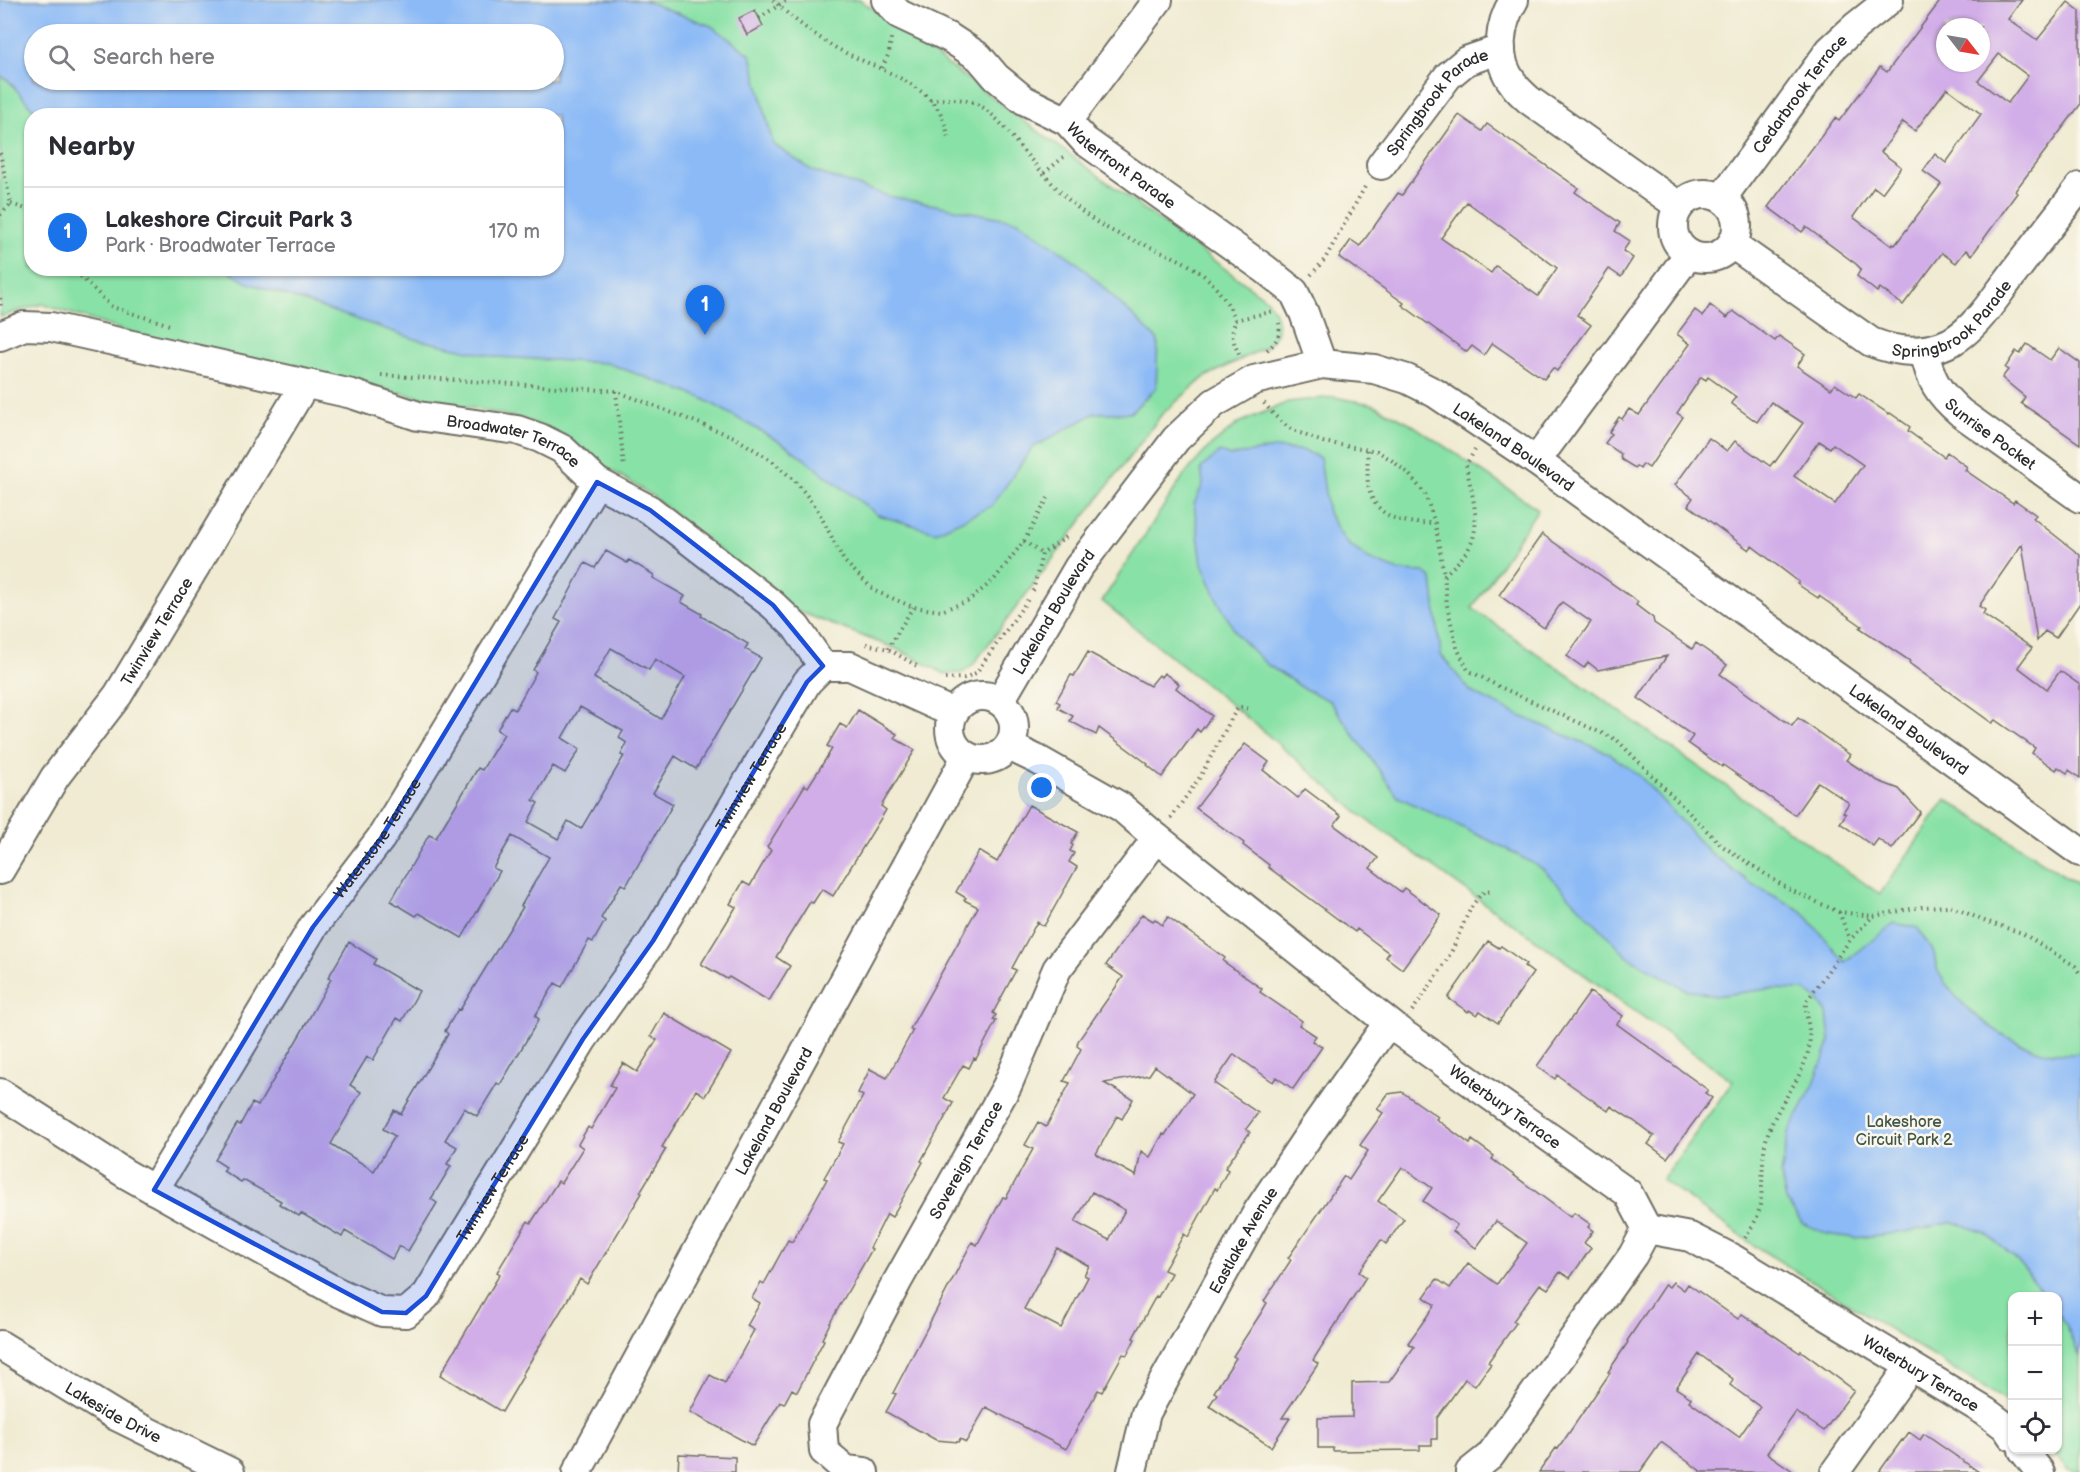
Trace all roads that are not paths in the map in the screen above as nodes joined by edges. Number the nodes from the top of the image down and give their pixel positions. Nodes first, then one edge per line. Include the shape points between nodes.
1 (1158, 0) edge
2 (1515, 0) edge
3 (1889, 0) edge
4 (892, 7) edge
5 (1501, 49) junction
6 (1067, 121) junction
7 (1381, 165) road end
8 (2080, 187) edge
9 (1722, 198) junction
10 (1679, 206) junction
11 (1732, 244) junction
12 (1689, 254) junction
13 (0, 336) edge
14 (1924, 350) junction
15 (1322, 364) junction
16 (305, 384) junction
17 (1536, 461) junction
18 (597, 482) junction
19 (2080, 498) edge
20 (832, 666) junction
21 (1000, 701) junction
22 (953, 713) junction
23 (1009, 746) junction
24 (966, 757) junction
25 (1156, 838) junction
26 (2080, 852) edge
27 (0, 870) edge
28 (1394, 1027) junction
29 (0, 1093) edge
30 (154, 1190) junction
31 (1647, 1229) junction
32 (0, 1345) edge
33 (1910, 1367) junction
34 (2008, 1430) edge
35 (2027, 1454) edge
36 (577, 1470) edge
37 (230, 1472) edge
38 (864, 1472) edge
39 (1132, 1472) edge
40 (1470, 1472) edge
41 (1835, 1472) edge
42 (2040, 1472) edge

1 - 6 street
2 - 5 street, Springbrook Parade via 1506,14
3 - 9 street, Cedarbrook Terrace via 1830,50
4 - 6 street, Waterfront Parade via 979,57 1024,100
5 - 7 street, Springbrook Parade via 1466,62 1448,76
5 - 10 street, Springbrook Parade via 1504,68 1529,100
6 - 15 street, Waterfront Parade via 1085,141 1294,292
8 - 14 street, Springbrook Parade via 1967,330 1951,341
9 - 10 street via 1704,193
9 - 11 street via 1736,214 1737,235
10 - 12 street via 1674,216 1675,238
11 - 12 street via 1726,251 1708,258
11 - 14 street, Springbrook Parade via 1871,342 1905,352
12 - 17 street
13 - 16 street, Broadwater Terrace via 24,326 51,327
14 - 19 street, Sunrise Pocket via 1928,371 1945,399
15 - 17 street, Lakeland Boulevard via 1374,369 1407,379 1435,393
15 - 21 street, Lakeland Boulevard via 1248,363 1176,439 1078,568
16 - 18 street, Broadwater Terrace via 352,394 418,416 517,430 562,449
16 - 27 street, Twinview Terrace via 118,695 55,777
17 - 26 street, Lakeland Boulevard
18 - 20 street, Broadwater Terrace via 650,510 773,606
18 - 30 street, Waterstone Terrace via 381,838 313,927
20 - 22 street via 850,666
20 - 30 street, Twinview Terrace via 807,682 653,941 583,1039 426,1296 406,1312 382,1312 334,1291
21 - 22 street via 990,696 968,698
21 - 23 street via 1012,716
22 - 24 street via 952,742
23 - 24 street via 994,758
23 - 25 street, Waterbury Terrace via 1120,807
24 - 36 street, Lakeland Boulevard
25 - 28 street, Waterbury Terrace
25 - 38 street, Sovereign Terrace via 1057,969 1007,1086 822,1424 824,1451 846,1470
28 - 31 street, Waterbury Terrace via 1628,1193
28 - 39 street, Eastlake Avenue via 1311,1132 1258,1211 1146,1413
29 - 30 street, Twinview Terrace
31 - 33 street, Waterbury Terrace via 1690,1237 1733,1259
31 - 40 street via 1633,1255 1490,1456
32 - 37 street, Lakeside Drive via 118,1417
33 - 34 street, Waterbury Terrace
33 - 41 street
35 - 42 street

